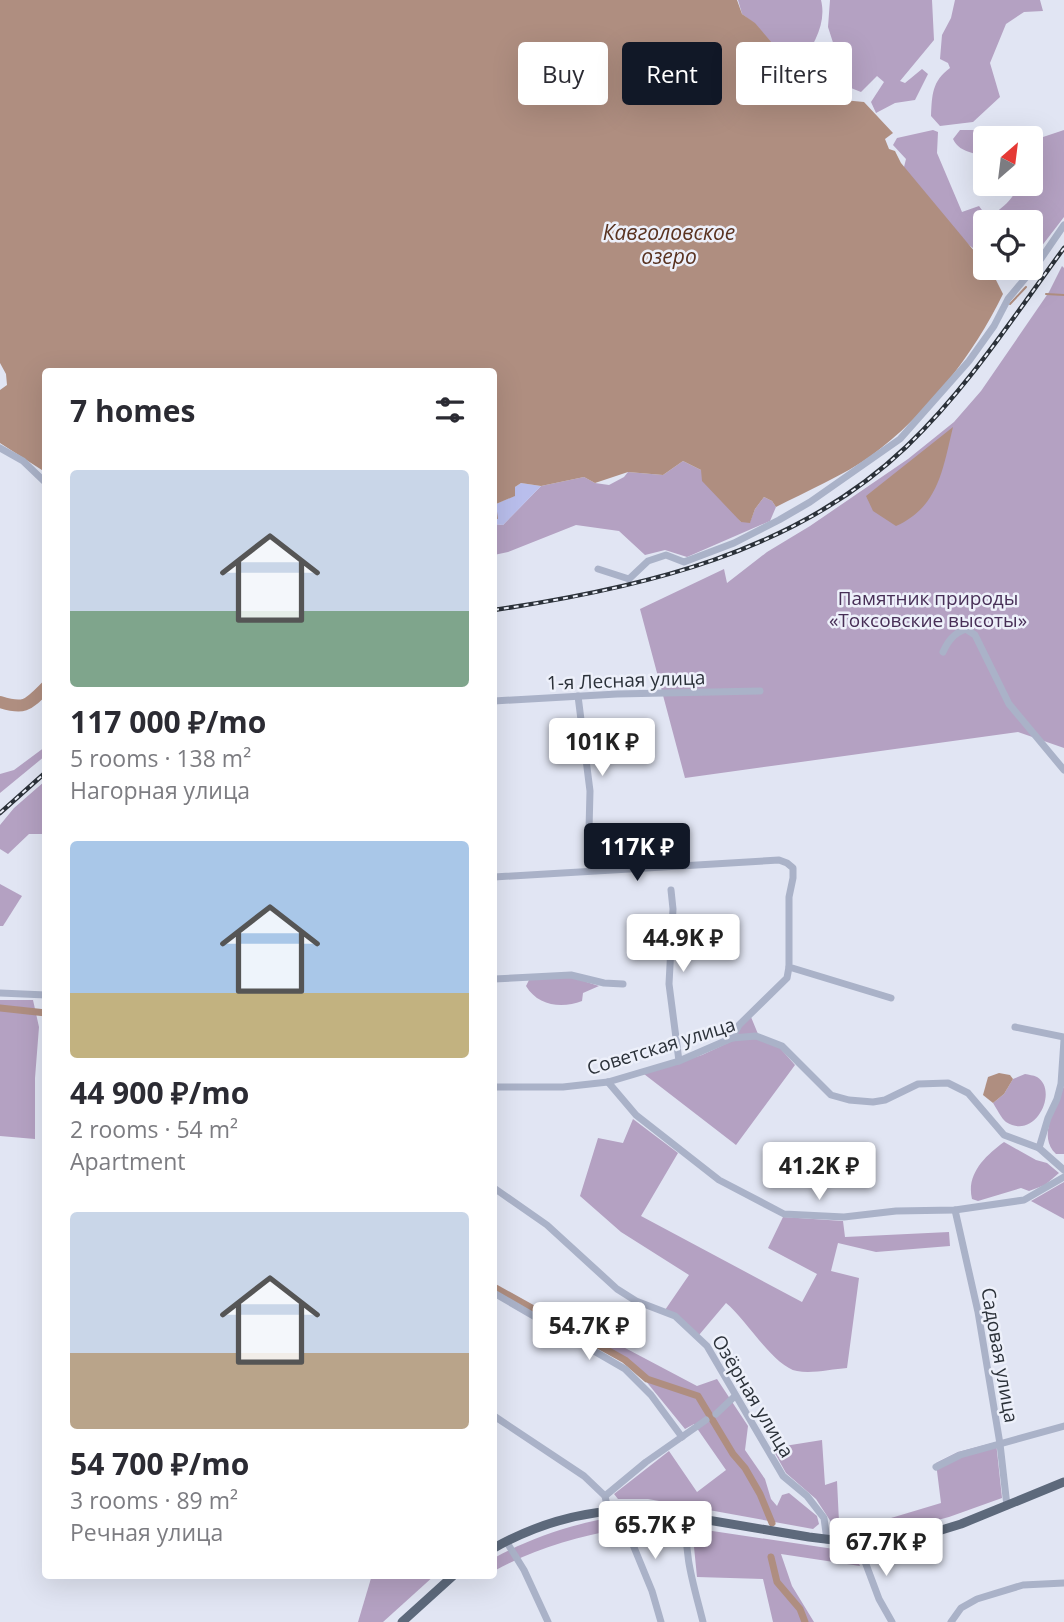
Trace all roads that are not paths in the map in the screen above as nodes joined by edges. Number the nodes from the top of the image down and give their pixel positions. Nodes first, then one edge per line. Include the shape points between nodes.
1 (1064, 225) edge
2 (0, 449) edge
3 (42, 479) edge
4 (598, 569) dead end
5 (943, 652) dead end
6 (760, 691) dead end
7 (578, 696) junction
8 (497, 702) edge
9 (1064, 770) edge
10 (606, 870) junction
11 (497, 877) edge
12 (671, 890) dead end
13 (789, 967) junction
14 (497, 979) edge
15 (624, 984) dead end
16 (0, 993) edge
17 (42, 995) edge
18 (891, 998) dead end
19 (1015, 1027) dead end
20 (732, 1038) junction
21 (1064, 1039) edge
22 (679, 1061) junction
23 (608, 1082) junction
24 (497, 1087) edge
25 (1039, 1148) junction
26 (1064, 1170) edge
27 (1064, 1177) edge
28 (497, 1190) edge
29 (955, 1210) junction
30 (497, 1295) edge
31 (735, 1396) junction
32 (716, 1413) dead end
33 (497, 1418) edge
34 (706, 1420) dead end
35 (1064, 1426) edge
36 (682, 1437) junction
37 (1000, 1444) junction
38 (936, 1467) dead end
39 (1064, 1482) edge
40 (606, 1496) junction
41 (1007, 1506) junction
42 (621, 1509) junction
43 (608, 1510) junction
44 (688, 1517) junction
45 (827, 1540) junction
46 (506, 1541) junction
47 (858, 1543) junction
48 (497, 1546) edge
49 (450, 1579) edge
50 (1064, 1583) edge
51 (402, 1622) edge
52 (548, 1622) edge
53 (661, 1622) edge
54 (703, 1622) edge
55 (892, 1622) edge
56 (951, 1622) edge

1 - 4 street via 1008,299 969,361 900,439 821,495 734,543 684,562 666,555 648,561 629,579
2 - 3 street via 23,461
5 - 9 street via 958,631 966,629 975,635 1009,704
6 - 7 street, 1-я Лесная улица
7 - 8 street, 1-я Лесная улица
7 - 10 street via 590,791 592,858
10 - 11 street
10 - 13 street via 787,863 793,868
12 - 22 street via 669,984
13 - 18 street
13 - 20 street via 787,978 739,1025
14 - 15 street via 571,975
16 - 17 street
19 - 21 street
20 - 22 street, Советская улица
20 - 25 street, Советская улица via 756,1036 782,1046 831,1095 849,1100 885,1100 918,1084 948,1083 968,1093 1004,1135
21 - 25 street via 1061,1084
22 - 23 street, Советская улица
23 - 24 street, Советская улица
23 - 29 street via 636,1115 719,1180 784,1214 844,1217
25 - 26 street
27 - 29 street via 1024,1200
28 - 31 street, Озёрная улица via 547,1226 617,1289 675,1316 692,1330 707,1346
29 - 37 street, Садовая улица
30 - 36 street via 625,1368
31 - 32 street
31 - 45 street, Озёрная улица via 783,1476 824,1518
33 - 40 street
34 - 36 street
35 - 37 street
36 - 40 street
37 - 38 street
37 - 41 street, Садовая улица
39 - 41 main road
40 - 43 street
41 - 47 main road via 909,1540
42 - 43 main road
42 - 44 main road
42 - 53 street
43 - 46 main road via 569,1517
44 - 45 main road
44 - 54 street via 689,1555
45 - 47 main road
46 - 48 main road
46 - 52 street
47 - 55 street
49 - 51 main road
50 - 56 street via 1023,1585 977,1599 961,1608

